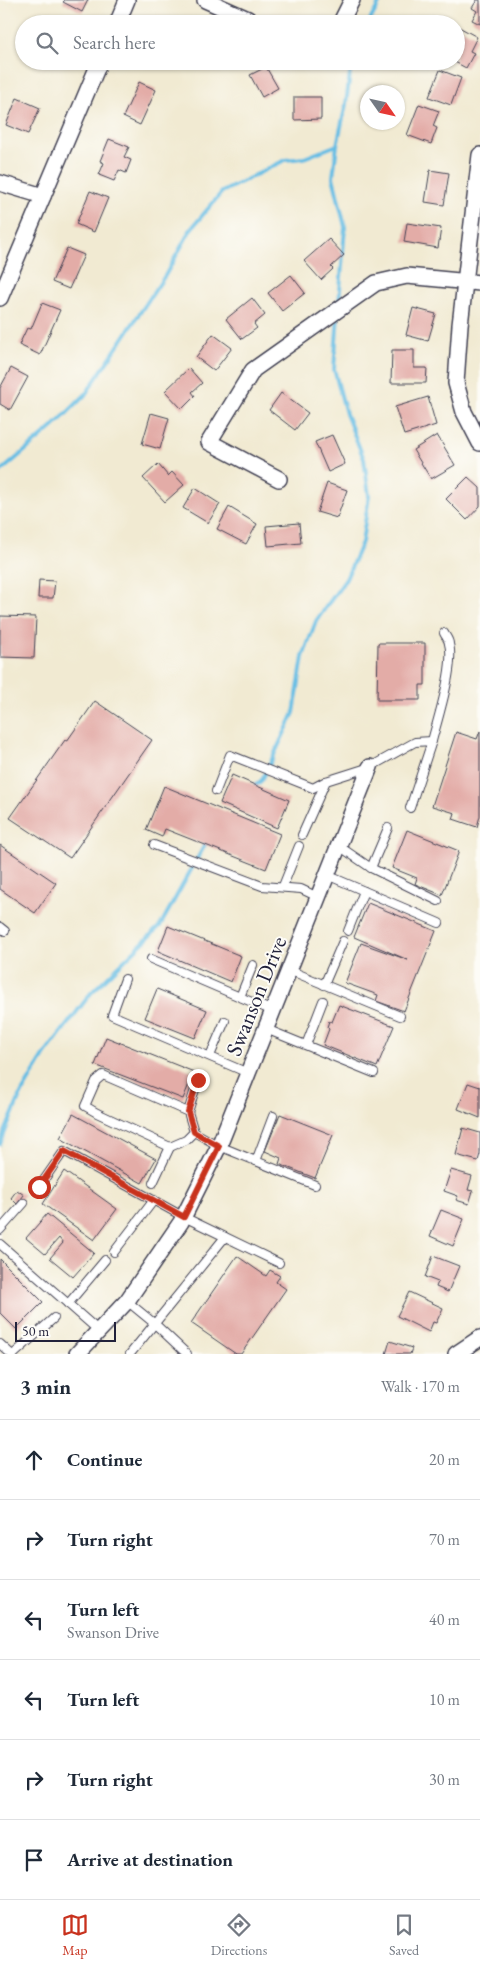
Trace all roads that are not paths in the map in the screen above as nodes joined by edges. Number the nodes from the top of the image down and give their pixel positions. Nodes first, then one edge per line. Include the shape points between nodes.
1 (127, 0) edge
2 (205, 0) edge
3 (352, 0) edge
4 (121, 15) edge
5 (239, 15) edge
6 (344, 15) edge
7 (96, 70) edge
8 (480, 155) edge
9 (0, 183) edge
10 (43, 196) junction
11 (465, 280) junction
12 (480, 283) edge
13 (0, 298) edge
14 (480, 442) edge
15 (279, 479) dead end
16 (444, 633) dead end
17 (432, 741) junction
18 (370, 767) junction
19 (326, 780) junction
20 (216, 791) dead end
21 (410, 808) dead end
22 (388, 828) dead end
23 (302, 835) dead end
24 (154, 845) dead end
25 (299, 846) dead end
26 (339, 846) junction
27 (371, 868) junction
28 (327, 876) junction
29 (283, 886) junction
30 (364, 891) junction
31 (318, 898) junction
32 (438, 901) dead end
33 (439, 923) dead end
34 (348, 931) dead end
35 (343, 940) dead end
36 (151, 959) dead end
37 (253, 965) dead end
38 (289, 970) junction
39 (125, 979) dead end
40 (324, 985) junction
41 (240, 997) junction
42 (323, 1001) dead end
43 (273, 1011) junction
44 (400, 1016) dead end
45 (225, 1020) dead end
46 (266, 1029) junction
47 (306, 1045) junction
48 (210, 1056) junction
49 (374, 1072) dead end
50 (248, 1073) junction
51 (198, 1080) dead end
52 (188, 1112) junction
53 (273, 1116) dead end
54 (194, 1132) junction
55 (219, 1146) junction
56 (170, 1147) junction
57 (256, 1161) junction
58 (153, 1183) dead end
59 (316, 1185) dead end
60 (39, 1187) dead end
61 (154, 1200) junction
62 (24, 1203) dead end
63 (184, 1217) junction
64 (0, 1230) edge
65 (225, 1237) junction
66 (0, 1244) edge
67 (114, 1252) dead end
68 (105, 1260) dead end
69 (280, 1263) dead end
70 (127, 1301) junction
71 (68, 1304) junction
72 (54, 1318) dead end
73 (155, 1324) junction
74 (99, 1331) junction
75 (480, 1338) edge
76 (0, 1344) edge
77 (12, 1354) edge
78 (78, 1354) edge
79 (130, 1354) edge
80 (187, 1354) edge
81 (456, 1354) edge

1 - 4 street
2 - 5 street
3 - 6 street
7 - 10 street
8 - 11 street
9 - 10 street
10 - 13 street
11 - 12 street
11 - 14 street via 456,383 464,412
11 - 15 street via 407,276 376,283 253,370 209,442
16 - 17 lane via 450,644 450,657
17 - 18 lane via 415,742
17 - 21 lane
18 - 19 lane
18 - 26 street, Swanson Drive
19 - 20 lane via 313,788 230,755
19 - 23 lane
22 - 27 lane
24 - 29 lane via 262,886
25 - 29 lane
26 - 27 lane
26 - 28 street, Swanson Drive
27 - 32 lane
28 - 30 lane
28 - 31 street, Swanson Drive
29 - 31 lane via 301,889
30 - 33 lane
30 - 34 lane
31 - 38 street, Swanson Drive
35 - 40 lane
36 - 41 lane
37 - 41 lane
38 - 40 lane
38 - 43 street, Swanson Drive
39 - 48 lane via 112,1015
40 - 44 lane
41 - 43 lane
42 - 47 lane
43 - 46 street, Swanson Drive
45 - 48 lane
46 - 47 lane
46 - 50 street, Swanson Drive
47 - 49 lane
48 - 50 lane
50 - 55 street, Swanson Drive
51 - 52 lane
52 - 54 lane
52 - 56 lane via 103,1075 96,1081 85,1106
53 - 57 lane
54 - 55 lane
54 - 56 lane via 186,1140
55 - 57 lane
55 - 63 street, Swanson Drive
56 - 58 lane
57 - 59 lane
60 - 61 lane via 64,1151
61 - 63 lane
61 - 67 lane
62 - 64 lane
63 - 65 lane
63 - 70 street, Swanson Drive
65 - 69 lane
65 - 73 lane
66 - 71 lane
68 - 71 lane
70 - 73 lane
70 - 74 street, Swanson Drive
71 - 74 lane
72 - 77 lane
73 - 79 lane
73 - 80 lane
74 - 78 street, Swanson Drive
75 - 81 street
76 - 77 lane

